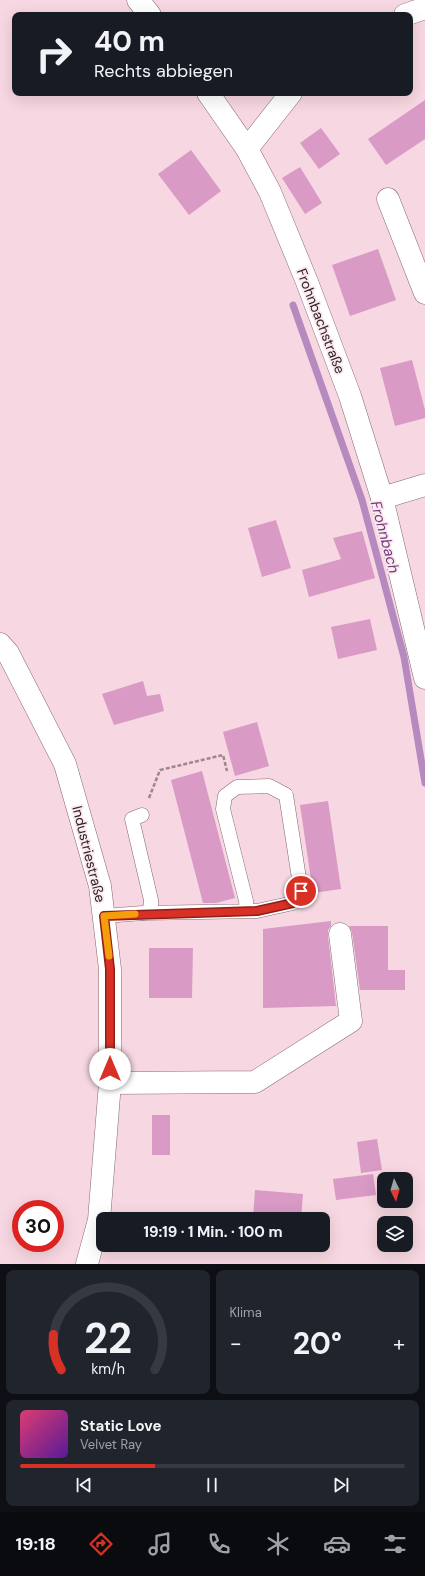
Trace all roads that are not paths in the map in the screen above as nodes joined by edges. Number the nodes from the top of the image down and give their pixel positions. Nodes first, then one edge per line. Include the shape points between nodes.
1 (138, 0) edge
2 (425, 8) edge
3 (148, 12) edge
4 (413, 12) edge
5 (210, 96) edge
6 (289, 96) edge
7 (247, 149) junction
8 (388, 199) dead end
9 (425, 293) edge
10 (425, 485) edge
11 (382, 498) junction
12 (0, 644) edge
13 (425, 678) edge
14 (142, 815) road end
15 (247, 911) junction
16 (143, 914) junction
17 (104, 916) junction
18 (340, 934) dead end
19 (110, 1083) junction
20 (87, 1264) edge

1 - 3 street
2 - 4 street
5 - 7 street, Frohnbachstraße
6 - 7 street
7 - 11 street, Frohnbachstraße via 270,192 307,282 350,396
8 - 9 street
10 - 11 street
11 - 13 street, Frohnbachstraße
12 - 17 street, Industriestraße via 8,653 65,764 100,886
14 - 16 lane via 132,819 151,900 151,906
15 - 15 lane via 293,903 301,891 286,795 269,786 237,787 225,796 222,809
15 - 16 lane
16 - 17 lane
17 - 19 street, Industriestraße via 110,969
18 - 19 street via 351,1021 255,1082
19 - 20 street, Industriestraße via 99,1220

